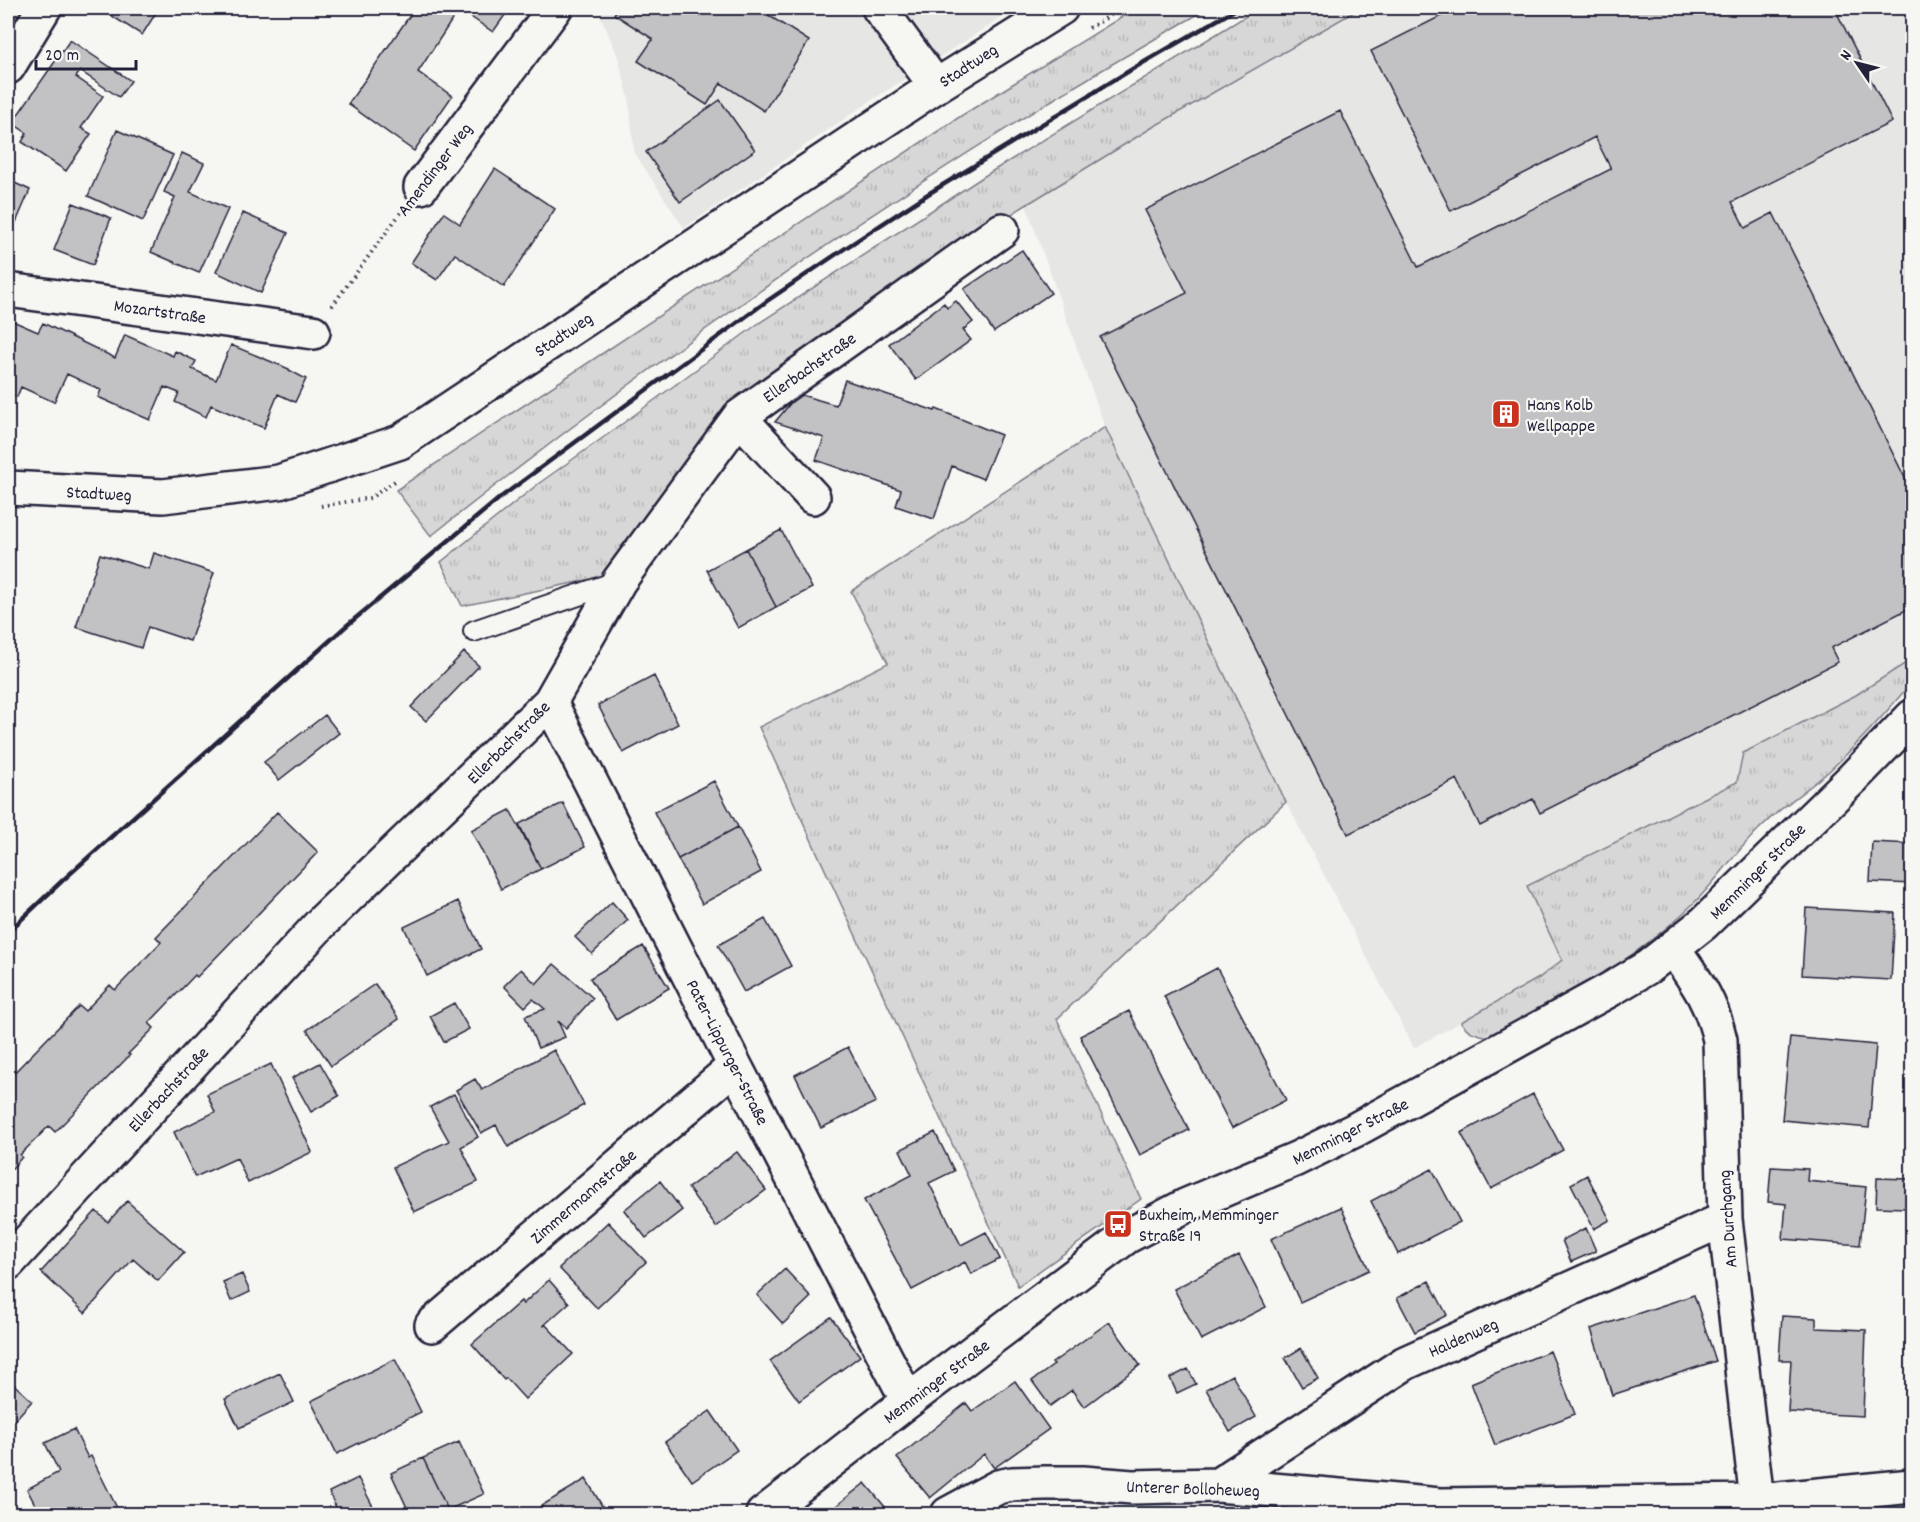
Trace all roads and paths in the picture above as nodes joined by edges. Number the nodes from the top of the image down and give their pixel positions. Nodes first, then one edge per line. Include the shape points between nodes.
1 (44, 8) edge
2 (555, 8) edge
3 (879, 8) edge
4 (1061, 8) edge
5 (8, 67) edge
6 (936, 86) junction
7 (421, 187) joint
8 (1002, 230) dead end
9 (8, 290) edge
10 (313, 332) joint
11 (739, 417) junction
12 (8, 488) edge
13 (813, 497) dead end
14 (619, 581) junction
15 (474, 631) dead end
16 (550, 702) junction
17 (1912, 717) edge
18 (1673, 948) junction
19 (735, 1066) junction
20 (1725, 1219) junction
21 (8, 1263) edge
22 (432, 1325) dead end
23 (908, 1401) junction
24 (1218, 1485) junction
25 (1912, 1486) edge
26 (1127, 1501) edge
27 (1757, 1501) junction
28 (763, 1515) edge
29 (948, 1515) edge

1 - 5 street
2 - 7 street, Amendinger Weg
3 - 6 street
4 - 6 street, Stadtweg
6 - 12 street, Stadtweg via 400,442 279,482 163,496
7 - 10 path, Amendinger Weg
8 - 11 street, Ellerbachstraße
9 - 10 street, Mozartstraße
11 - 13 street
11 - 14 street, Ellerbachstraße
14 - 15 lane
14 - 16 street, Ellerbachstraße
16 - 19 street, Pater-Lippurger-Straße
16 - 21 street, Ellerbachstraße via 324,920
17 - 18 street, Memminger Straße via 1735,894
18 - 20 street, Am Durchgang via 1705,995 1720,1040
18 - 23 street, Memminger Straße via 1611,989 1355,1130 1126,1237
19 - 22 street, Zimmermannstraße
19 - 23 street, Pater-Lippurger-Straße
20 - 24 street, Haldenweg via 1405,1363
20 - 27 street, Am Durchgang
23 - 28 street, Memminger Straße
24 - 26 street, Unterer Bolloheweg
24 - 27 street, Unterer Bolloheweg via 1440,1505
25 - 27 street, Unterer Bolloheweg
26 - 29 street, Unterer Bolloheweg via 1083,1483 1012,1484 998,1487

